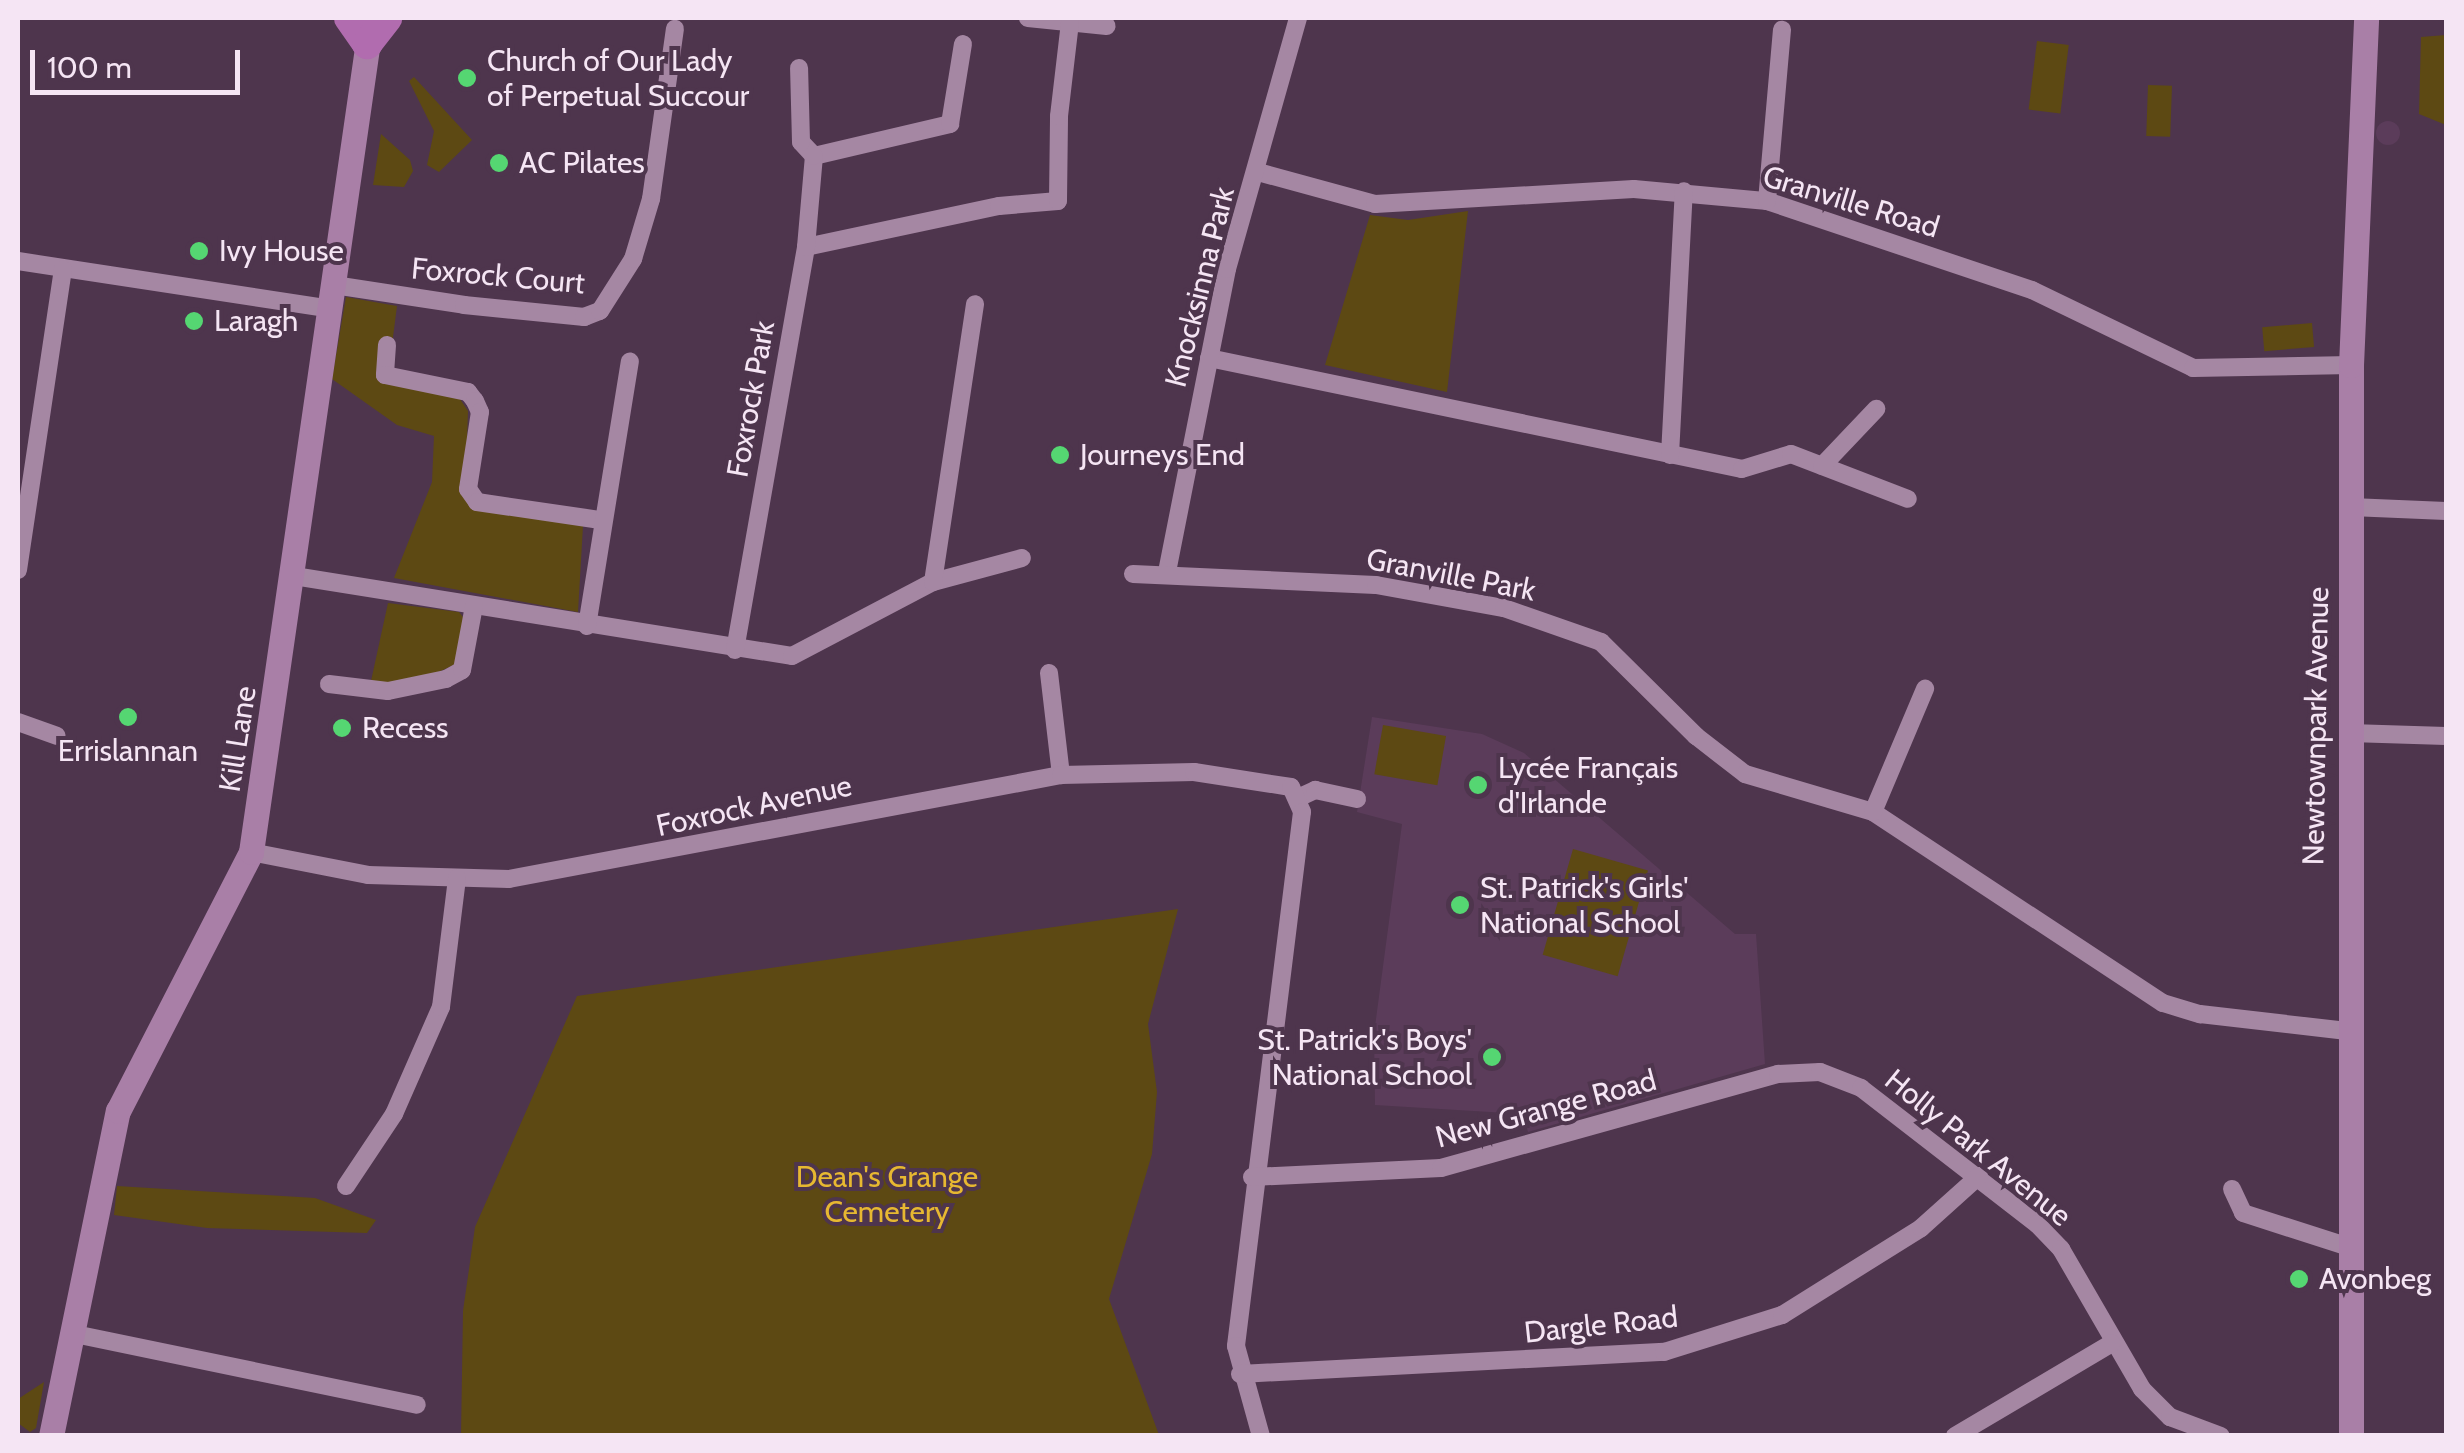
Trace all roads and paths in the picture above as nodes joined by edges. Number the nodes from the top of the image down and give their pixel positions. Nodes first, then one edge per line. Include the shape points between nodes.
1 (349, 18) edge
2 (387, 18) edge
3 (1028, 18) edge
4 (1298, 18) edge
5 (2366, 18) edge
6 (1070, 23) junction
7 (1106, 26) dead end
8 (674, 28) dead end
9 (369, 30) edge
10 (1782, 30) dead end
11 (963, 44) dead end
12 (799, 68) dead end
13 (814, 156) junction
14 (1258, 172) junction
15 (1684, 191) junction
16 (1767, 201) junction
17 (806, 247) junction
18 (18, 262) edge
19 (64, 269) junction
20 (333, 297) junction
21 (975, 304) dead end
22 (387, 345) dead end
23 (1209, 358) junction
24 (630, 360) dead end
25 (2351, 364) junction
26 (1876, 410) dead end
27 (1670, 455) junction
28 (1822, 466) junction
29 (1908, 499) dead end
30 (2351, 507) junction
31 (2446, 511) edge
32 (602, 520) junction
33 (1022, 558) dead end
34 (18, 570) edge
35 (1167, 572) junction
36 (1132, 574) dead end
37 (294, 576) junction
38 (932, 582) junction
39 (474, 606) junction
40 (587, 626) junction
41 (735, 650) junction
42 (1049, 673) dead end
43 (329, 684) dead end
44 (1925, 689) dead end
45 (18, 722) edge
46 (2350, 734) junction
47 (57, 736) dead end
48 (2446, 736) edge
49 (1062, 775) junction
50 (1300, 797) junction
51 (1357, 800) dead end
52 (1873, 812) junction
53 (252, 852) junction
54 (457, 878) junction
55 (2347, 1031) junction
56 (1732, 1088) joint
57 (1979, 1176) junction
58 (1252, 1177) junction
59 (346, 1186) dead end
60 (2232, 1189) dead end
61 (2349, 1247) junction
62 (70, 1333) junction
63 (2112, 1342) junction
64 (1240, 1374) junction
65 (417, 1405) dead end
66 (51, 1436) edge
67 (1261, 1436) edge
68 (1955, 1436) edge
69 (2221, 1436) edge
70 (2351, 1436) edge

1 - 9 highway
2 - 9 highway
3 - 6 street
4 - 14 street, Knocksinna Park
5 - 25 main road, Newtownpark Avenue
6 - 7 street
6 - 17 street via 1058,116 1058,201 999,206
8 - 20 street, Foxrock Court via 652,199 632,258 600,311 584,316
9 - 20 main road, Kill Lane
10 - 16 street
11 - 13 street via 950,124
12 - 13 street, Foxrock Park via 801,142
13 - 17 street, Foxrock Park
14 - 15 street, Granville Road via 1375,204
14 - 23 street, Knocksinna Park via 1227,269
15 - 16 street, Granville Road
15 - 27 street
16 - 25 street, Granville Road via 2032,290 2193,368
17 - 41 street, Foxrock Park
18 - 19 street
19 - 20 street
19 - 34 street
20 - 37 main road, Kill Lane
21 - 38 street
22 - 32 street via 384,375 468,392 475,401 480,412 468,489 477,502
23 - 27 street
23 - 35 street, Knocksinna Park
24 - 32 street
25 - 30 main road, Newtownpark Avenue
26 - 28 street
27 - 28 street via 1742,469 1791,454
28 - 29 street
30 - 31 street
30 - 46 main road, Newtownpark Avenue
32 - 40 street
33 - 38 street
35 - 36 street, Granville Park
35 - 52 street, Granville Park via 1376,585 1504,608 1601,642 1696,736 1745,774
37 - 39 street
37 - 53 main road, Kill Lane
38 - 41 street via 804,652
39 - 40 street
39 - 43 street via 462,670 446,679 388,691
40 - 41 street
42 - 49 street
44 - 52 street
45 - 47 street
46 - 48 street
46 - 55 main road, Newtownpark Avenue
49 - 50 street, Foxrock Avenue via 1194,772 1272,780
49 - 54 street, Foxrock Avenue via 588,869
50 - 51 street via 1315,790
50 - 58 street
52 - 55 street, Granville Park via 2164,1003 2200,1014
53 - 54 street, Foxrock Avenue via 368,875
53 - 62 main road, Kill Lane via 132,1075 98,1184
54 - 59 street via 441,1008 394,1114
55 - 61 main road, Newtownpark Avenue
56 - 57 street, Holly Park Avenue via 1820,1072 1861,1088
56 - 58 street, New Grange Road via 1454,1166
57 - 63 street, Holly Park Avenue via 2061,1249
57 - 64 street, Dargle Road via 1921,1228 1782,1315 1664,1352
58 - 64 street via 1239,1290
60 - 61 street via 2243,1212
61 - 70 main road, Newtownpark Avenue
62 - 65 street
62 - 66 main road, Kill Lane
63 - 68 street
63 - 69 street, Holly Park Avenue via 2156,1406 2193,1429
64 - 67 street

